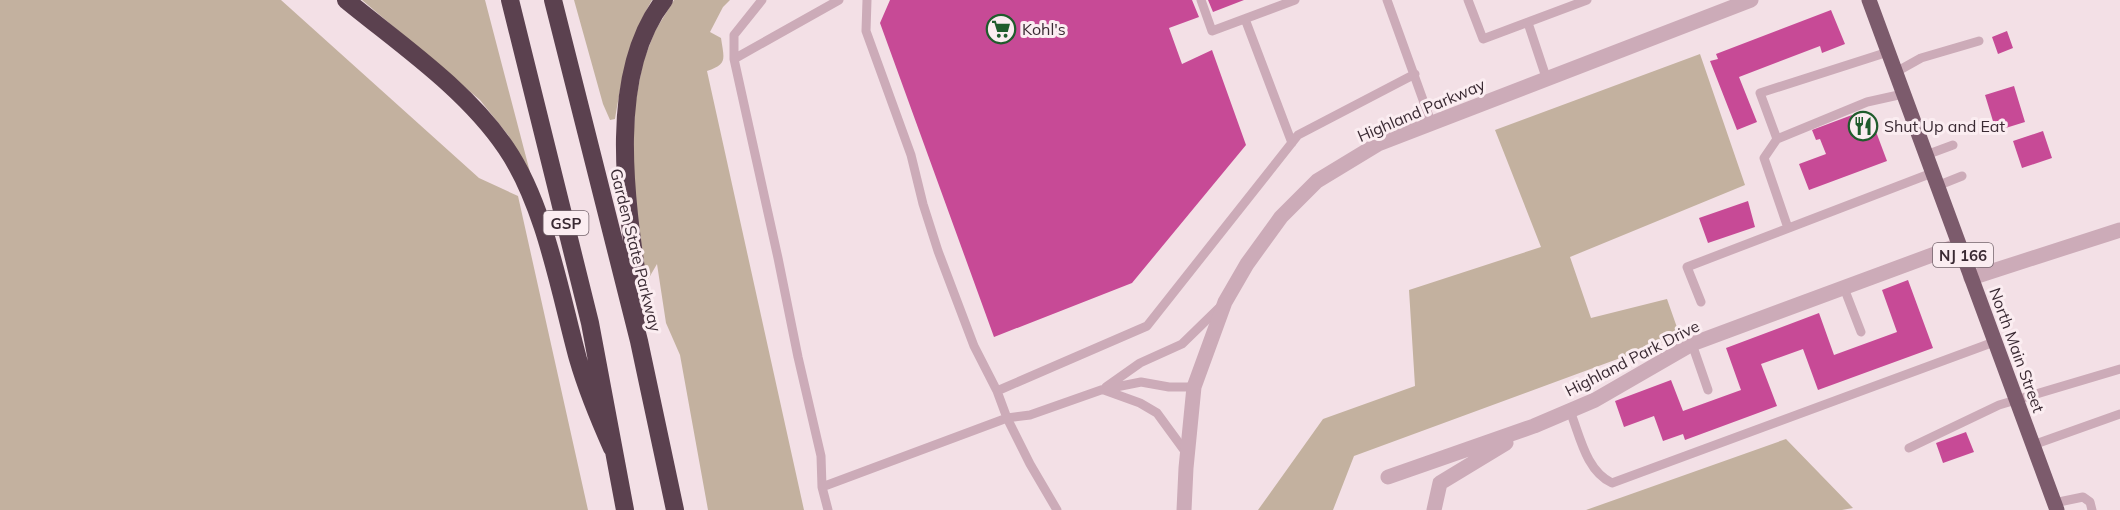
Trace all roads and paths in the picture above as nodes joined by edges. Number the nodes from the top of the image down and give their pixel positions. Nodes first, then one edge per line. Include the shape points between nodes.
1 (346, 0) edge
2 (510, 0) edge
3 (553, 0) edge
4 (664, 0) edge
5 (762, 0) edge
6 (839, 0) edge
7 (867, 0) edge
8 (1201, 0) edge
9 (1295, 0) edge
10 (1387, 0) edge
11 (1468, 0) edge
12 (1587, 0) edge
13 (1751, 0) edge
14 (1869, 0) edge
15 (1727, 5) edge
16 (1245, 19) junction
17 (1528, 23) junction
18 (1979, 41) dead end
19 (1888, 52) junction
20 (734, 59) junction
21 (1896, 72) junction
22 (1415, 74) junction
23 (1547, 80) junction
24 (1903, 94) junction
25 (1431, 122) junction
26 (1777, 139) junction
27 (1292, 142) junction
28 (1953, 145) dead end
29 (1926, 155) junction
30 (1962, 176) dead end
31 (1935, 179) junction
32 (1788, 228) junction
33 (2120, 230) edge
34 (1959, 245) junction
35 (1971, 278) junction
36 (1844, 288) junction
37 (1225, 302) junction
38 (1701, 302) dead end
39 (1861, 332) dead end
40 (1994, 342) junction
41 (1692, 344) junction
42 (2120, 369) edge
43 (1194, 387) junction
44 (1101, 390) junction
45 (1708, 390) dead end
46 (997, 392) junction
47 (2016, 400) junction
48 (1570, 411) junction
49 (2120, 414) edge
50 (1007, 418) junction
51 (1534, 426) junction
52 (662, 444) junction
53 (2033, 445) junction
54 (612, 448) junction
55 (1909, 448) dead end
56 (1187, 454) junction
57 (1388, 477) dead end
58 (822, 487) junction
59 (2056, 506) edge
60 (625, 510) edge
61 (675, 510) edge
62 (828, 510) edge
63 (1057, 510) edge
64 (1184, 510) edge
65 (1434, 510) edge
66 (2092, 510) edge

1 - 54 highway via 471,105 507,149 543,228 579,359
2 - 54 highway, GSP via 590,323
3 - 52 highway, Garden State Parkway / GSP
4 - 52 highway via 646,31 635,64 624,150 627,209
5 - 20 lane via 734,35
6 - 20 lane
7 - 46 lane via 866,31 911,155 922,204 974,346
8 - 16 lane via 1212,31
9 - 16 lane
10 - 22 lane
11 - 17 lane via 1483,39
12 - 17 lane
13 - 15 street, Highland Parkway
14 - 19 main road, North Main Street / NJ 166
15 - 23 street, Highland Parkway
16 - 27 lane
17 - 23 lane
18 - 21 lane via 1921,58
19 - 21 main road, North Main Street / NJ 166
19 - 26 lane via 1760,93
20 - 58 lane via 821,456
21 - 24 main road, North Main Street / NJ 166
22 - 25 lane
22 - 27 lane via 1298,135
23 - 25 street, Highland Parkway
24 - 26 lane via 1867,102
24 - 29 main road, North Main Street / NJ 166
25 - 37 street, Highland Parkway via 1378,144 1317,180 1281,217
26 - 32 lane via 1764,158
27 - 46 lane via 1148,326
28 - 29 lane
29 - 31 main road, North Main Street / NJ 166
30 - 31 lane
31 - 32 lane
31 - 34 main road, North Main Street / NJ 166
32 - 38 lane via 1687,267
33 - 35 street
34 - 35 main road, North Main Street / NJ 166
34 - 36 street, Highland Park Drive
35 - 40 main road, North Main Street / NJ 166
36 - 39 lane
36 - 41 street, Highland Park Drive
37 - 43 street, Highland Parkway
37 - 44 lane via 1182,344 1140,363
40 - 47 main road, North Main Street / NJ 166
40 - 48 lane via 1612,483 1601,478 1593,467
41 - 45 lane
41 - 48 street, Highland Park Drive
42 - 47 lane
43 - 44 lane via 1141,382
43 - 56 street, Highland Parkway
44 - 50 lane via 1030,415
44 - 56 lane via 1157,413
46 - 50 lane
47 - 53 main road, North Main Street / NJ 166
47 - 55 lane
48 - 51 street, Highland Park Drive
49 - 53 lane
50 - 58 lane
50 - 63 lane
51 - 57 street, Highland Park Drive
51 - 65 street via 1440,483
52 - 61 highway, Garden State Parkway / GSP
53 - 59 main road, North Main Street / NJ 166
54 - 60 highway, GSP
56 - 64 street, Highland Parkway
58 - 62 lane
59 - 66 lane via 2083,497

